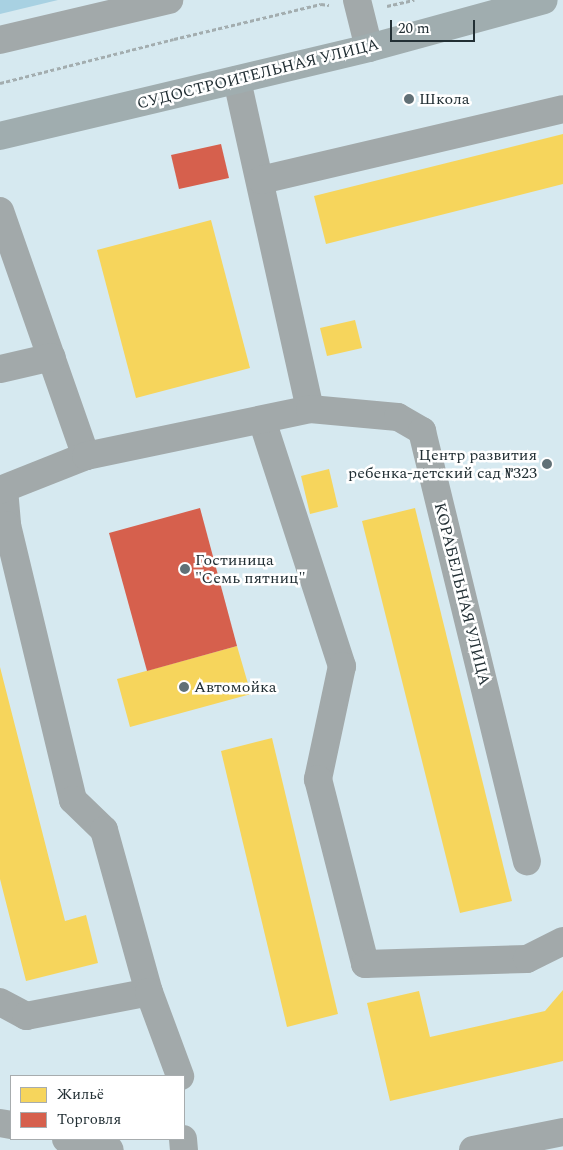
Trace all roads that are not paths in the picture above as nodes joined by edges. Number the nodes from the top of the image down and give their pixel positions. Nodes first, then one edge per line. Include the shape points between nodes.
1 (169, 0) edge
2 (544, 0) edge
3 (358, 4) edge
4 (0, 40) edge
5 (369, 48) junction
6 (236, 80) junction
7 (563, 109) edge
8 (0, 136) edge
9 (261, 180) junction
10 (2, 225) edge
11 (52, 357) junction
12 (0, 369) edge
13 (310, 409) junction
14 (262, 420) junction
15 (86, 456) junction
16 (2, 489) edge
17 (527, 861) dead end
18 (563, 941) edge
19 (149, 992) junction
20 (0, 1002) edge
21 (180, 1075) edge
22 (563, 1132) edge
23 (70, 1140) edge
24 (110, 1150) edge
25 (473, 1150) edge

1 - 4 street
2 - 5 main road, СУДОСТРОИТЕЛЬНАЯ УЛИЦА
3 - 5 street
5 - 6 main road, СУДОСТРОИТЕЛЬНАЯ УЛИЦА
6 - 8 main road, СУДОСТРОИТЕЛЬНАЯ УЛИЦА
6 - 9 street
7 - 9 street
9 - 13 street
10 - 11 street
11 - 12 street
11 - 15 street
13 - 14 street, КОРАБЕЛЬНАЯ УЛИЦА
13 - 17 street, КОРАБЕЛЬНАЯ УЛИЦА via 398,417 422,431
14 - 15 street, КОРАБЕЛЬНАЯ УЛИЦА
14 - 18 street via 342,666 318,779 365,964 527,959
15 - 16 street, КОРАБЕЛЬНАЯ УЛИЦА
16 - 19 street via 7,525 73,800 104,830
19 - 20 street via 26,1016
19 - 21 street
22 - 25 street
23 - 24 street

